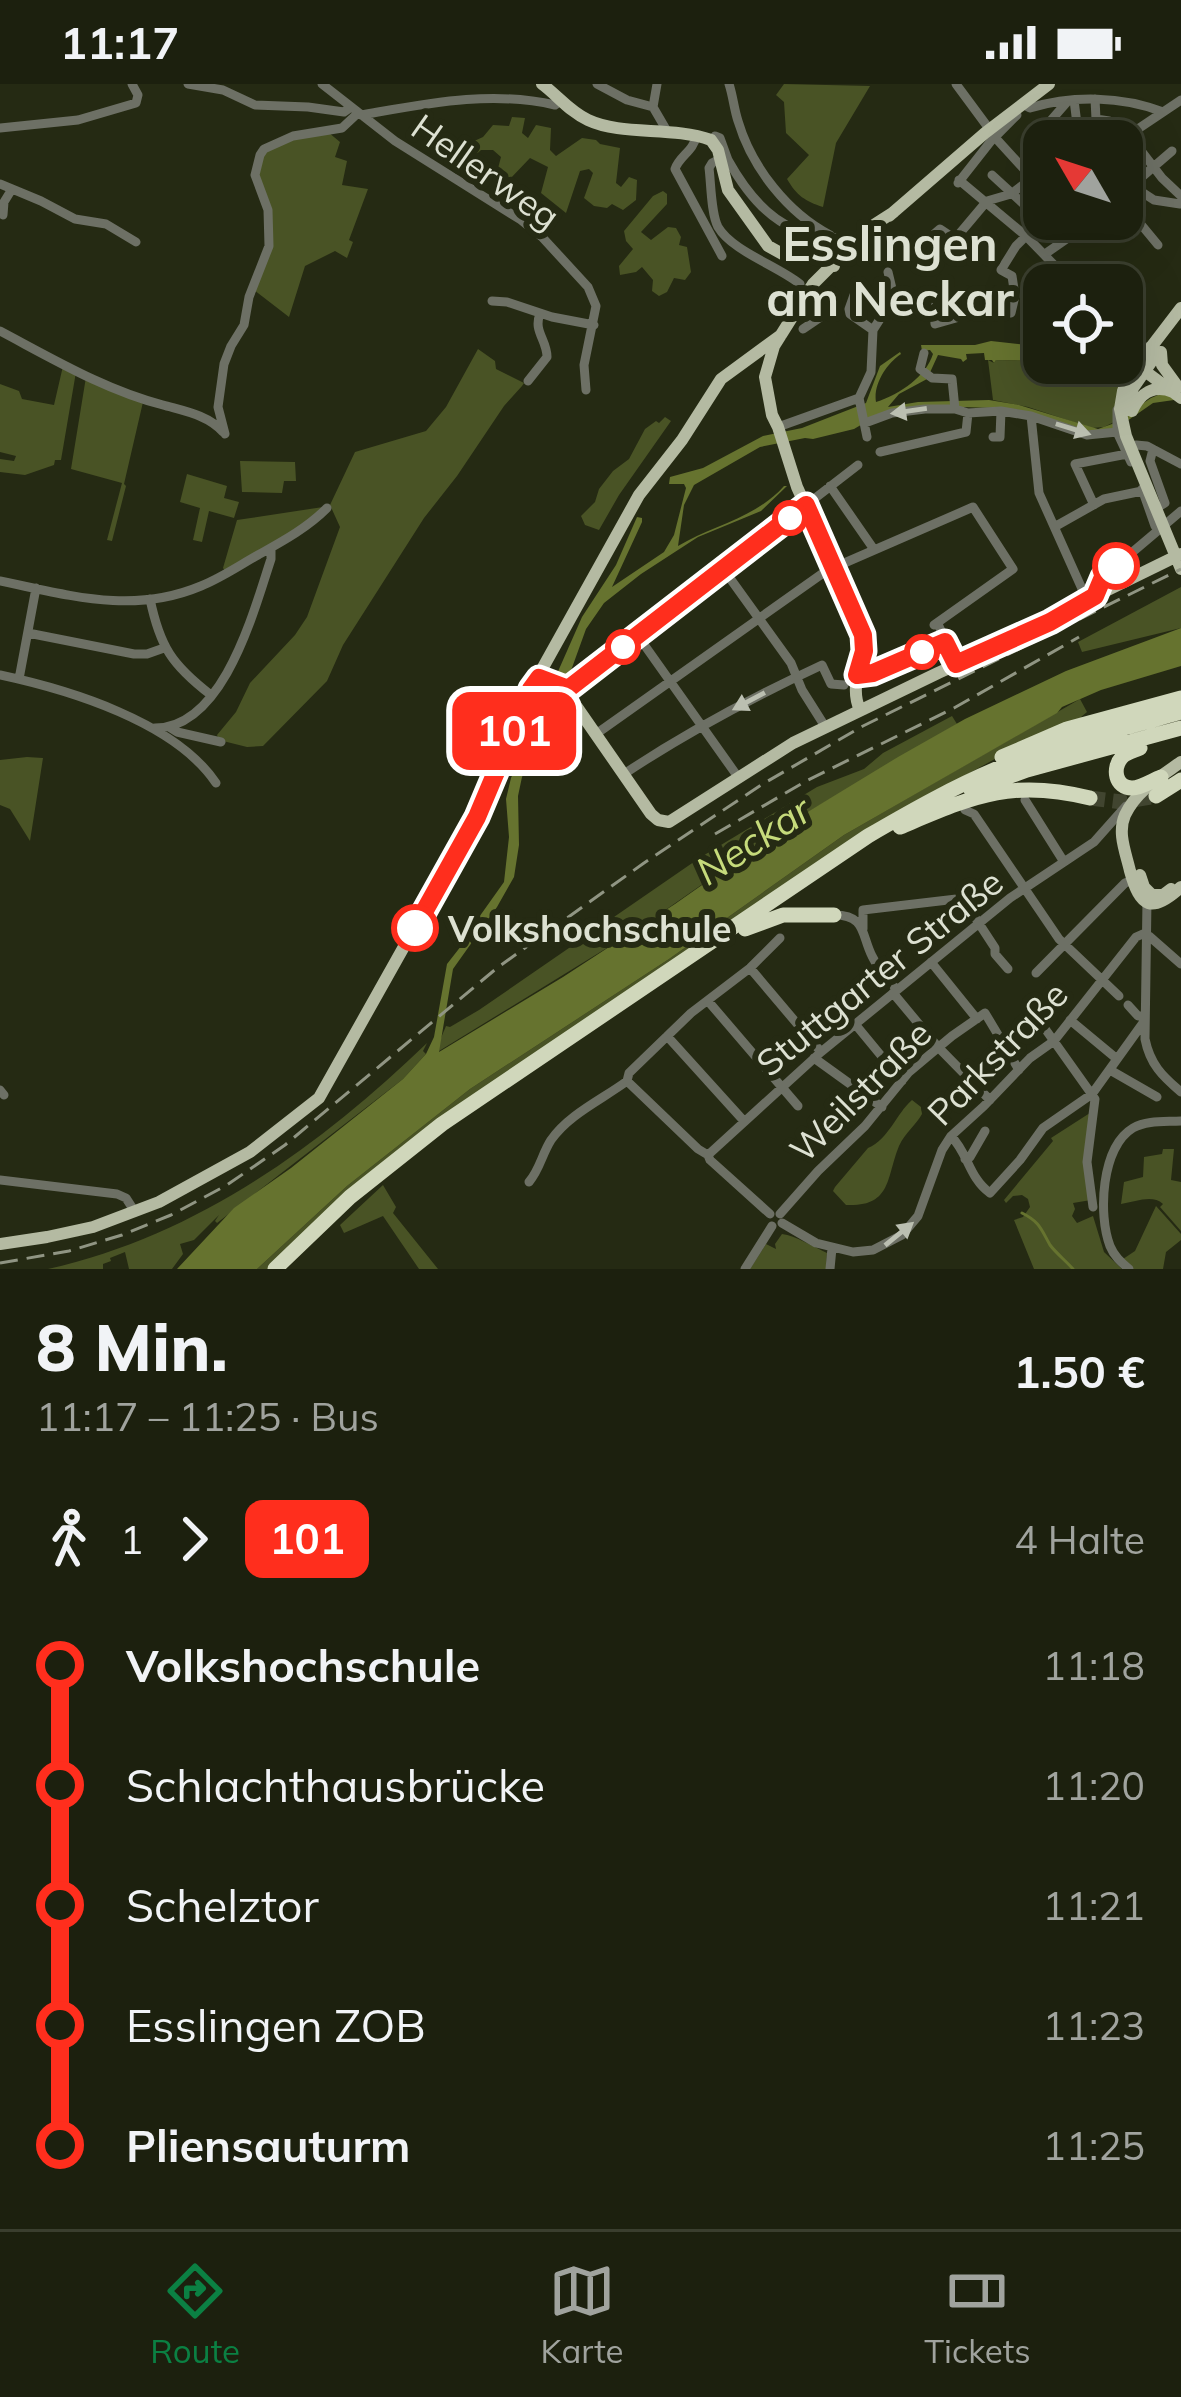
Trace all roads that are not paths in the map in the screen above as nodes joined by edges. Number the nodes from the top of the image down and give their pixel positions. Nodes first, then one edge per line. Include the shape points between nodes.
1 (132, 84) edge
2 (188, 84) edge
3 (322, 84) edge
4 (542, 84) edge
5 (596, 84) edge
6 (658, 84) edge
7 (729, 84) edge
8 (956, 84) edge
9 (1052, 84) edge
10 (223, 87) edge
11 (562, 100) junction
12 (1071, 100) junction
13 (1095, 100) junction
14 (653, 107) junction
15 (1174, 108) edge
16 (356, 112) junction
17 (1025, 119) junction
18 (1076, 120) edge
19 (1104, 120) edge
20 (1143, 127) edge
21 (0, 128) edge
22 (667, 131) junction
23 (990, 133) junction
24 (696, 136) junction
25 (1176, 147) edge
26 (1143, 153) edge
27 (723, 160) junction
28 (1023, 166) edge
29 (1153, 166) junction
30 (1143, 172) edge
31 (992, 176) dead end
32 (1023, 181) edge
33 (0, 184) edge
34 (12, 189) junction
35 (1143, 192) edge
36 (1011, 194) junction
37 (1156, 200) junction
38 (987, 201) junction
39 (1181, 201) edge
40 (1023, 203) edge
41 (1143, 209) edge
42 (3, 215) dead end
43 (1143, 227) edge
44 (794, 228) junction
45 (823, 232) junction
46 (1023, 233) edge
47 (933, 235) dead end
48 (1023, 239) edge
49 (1030, 240) edge
50 (1065, 240) edge
51 (136, 242) dead end
52 (857, 243) junction
53 (1158, 245) dead end
54 (780, 251) junction
55 (1045, 254) junction
56 (722, 256) dead end
57 (1054, 264) edge
58 (830, 267) junction
59 (887, 272) dead end
60 (800, 284) dead end
61 (944, 290) dead end
62 (854, 295) dead end
63 (492, 301) dead end
64 (834, 308) dead end
65 (1181, 308) edge
66 (1010, 313) dead end
67 (540, 314) junction
68 (956, 318) dead end
69 (1181, 320) edge
70 (594, 325) junction
71 (803, 328) dead end
72 (873, 329) junction
73 (0, 331) edge
74 (781, 335) junction
75 (924, 353) dead end
76 (746, 362) junction
77 (771, 363) junction
78 (528, 381) dead end
79 (1134, 387) edge
80 (586, 391) dead end
81 (1178, 392) edge
82 (860, 402) junction
83 (958, 408) junction
84 (1001, 411) junction
85 (1031, 416) junction
86 (214, 417) junction
87 (865, 422) junction
88 (226, 434) dead end
89 (780, 434) junction
90 (867, 437) dead end
91 (993, 437) dead end
92 (1153, 449) junction
93 (880, 452) dead end
94 (1181, 464) edge
95 (858, 465) dead end
96 (1143, 470) junction
97 (830, 486) junction
98 (1142, 491) junction
99 (806, 505) junction
100 (1094, 505) junction
101 (327, 508) dead end
102 (1181, 511) edge
103 (1150, 512) junction
104 (1053, 521) junction
105 (1155, 526) dead end
106 (271, 548) junction
107 (873, 548) junction
108 (1181, 554) edge
109 (835, 566) junction
110 (724, 570) junction
111 (1181, 572) edge
112 (0, 581) edge
113 (36, 588) junction
114 (150, 598) junction
115 (1097, 598) junction
116 (759, 617) junction
117 (1037, 628) junction
118 (28, 634) junction
119 (638, 636) junction
120 (164, 648) junction
121 (956, 664) junction
122 (0, 675) edge
123 (797, 676) junction
124 (19, 679) junction
125 (670, 681) junction
126 (556, 684) junction
127 (844, 685) dead end
128 (211, 695) junction
129 (1181, 698) edge
130 (860, 710) junction
131 (1181, 712) edge
132 (702, 726) junction
133 (169, 727) junction
134 (155, 728) junction
135 (826, 728) junction
136 (1181, 732) edge
137 (596, 734) junction
138 (221, 742) dead end
139 (1181, 763) edge
140 (624, 775) junction
141 (738, 777) junction
142 (1161, 777) junction
143 (1181, 779) edge
144 (216, 783) dead end
145 (1144, 796) junction
146 (1090, 798) tunnel mouth
147 (1024, 800) dead end
148 (965, 811) dead end
149 (1134, 813) junction
150 (902, 820) junction
151 (1113, 828) junction
152 (1126, 841) junction
153 (1064, 862) junction
154 (1132, 880) junction
155 (1181, 883) edge
156 (1024, 889) junction
157 (999, 894) dead end
158 (1146, 896) junction
159 (963, 899) junction
160 (834, 915) joint
161 (975, 919) junction
162 (745, 929) junction
163 (863, 929) junction
164 (1145, 934) junction
165 (779, 938) dead end
166 (1064, 945) junction
167 (931, 962) junction
168 (1181, 964) edge
169 (750, 968) junction
170 (1008, 970) dead end
171 (1036, 973) dead end
172 (1102, 980) junction
173 (895, 991) junction
174 (1119, 996) dead end
175 (708, 1001) junction
176 (1128, 1005) dead end
177 (981, 1016) junction
178 (1070, 1020) junction
179 (1143, 1020) junction
180 (1041, 1023) dead end
181 (854, 1024) junction
182 (668, 1036) junction
183 (1054, 1041) junction
184 (938, 1047) junction
185 (817, 1055) junction
186 (1117, 1059) junction
187 (1019, 1070) junction
188 (1110, 1070) junction
189 (627, 1081) junction
190 (902, 1081) junction
191 (781, 1086) junction
192 (1181, 1092) edge
193 (1092, 1094) junction
194 (1157, 1097) dead end
195 (990, 1100) junction
196 (798, 1106) dead end
197 (882, 1107) junction
198 (743, 1120) junction
199 (1181, 1121) edge
200 (985, 1131) dead end
201 (951, 1136) junction
202 (708, 1155) junction
203 (965, 1159) junction
204 (0, 1180) edge
205 (529, 1182) dead end
206 (1094, 1207) dead end
207 (137, 1214) junction
208 (776, 1219) junction
209 (0, 1247) edge
210 (832, 1248) junction
211 (275, 1269) edge
212 (286, 1269) edge
213 (745, 1269) edge
214 (830, 1269) edge
215 (1129, 1269) edge

1 - 21 street via 135,104
2 - 10 street
3 - 16 street, Hellerweg
4 - 11 main road
5 - 14 street
6 - 14 street
7 - 45 street via 752,155 784,203
8 - 23 street
9 - 17 main road
10 - 16 street via 257,106
11 - 16 street via 458,99
11 - 22 main road via 602,125
12 - 13 street
12 - 17 street
12 - 17 street via 1030,108
12 - 18 street
13 - 15 street
13 - 19 street via 1096,118
14 - 22 street
15 - 20 street
16 - 70 street, Hellerweg via 537,233 590,290
16 - 86 street via 341,128 293,136 260,155 256,177 269,246 227,354
17 - 23 main road
22 - 24 main road
23 - 28 street
23 - 38 street via 958,182
23 - 52 main road
24 - 27 main road via 712,141
24 - 56 street via 675,171
25 - 29 street
26 - 29 street
27 - 44 street via 756,201
27 - 54 main road via 731,197
27 - 54 street via 709,168 717,225 761,261
29 - 30 street
29 - 39 street
31 - 36 street
32 - 36 street
33 - 34 street
34 - 42 street
34 - 51 street
35 - 37 street
36 - 38 street
36 - 40 street
37 - 39 street
37 - 41 street
38 - 46 street
38 - 47 street via 963,236 940,229
43 - 53 street
44 - 45 street
44 - 54 street
45 - 52 street
48 - 66 street via 1006,273 1015,296
49 - 55 street
50 - 55 street
52 - 58 main road
54 - 58 main road
54 - 60 street
55 - 57 street
58 - 74 main road
58 - 77 main road
59 - 72 street via 894,297
61 - 68 street via 935,324
62 - 72 street via 850,314
63 - 67 street
64 - 71 street
65 - 79 main road
67 - 70 street
67 - 78 street via 547,357
69 - 79 main road
70 - 80 street, Hellerweg
72 - 82 street
73 - 86 street via 112,389
74 - 76 main road
74 - 77 main road
75 - 83 street via 920,367 952,379
76 - 77 main road
76 - 126 main road via 718,383 639,496 546,663
77 - 89 main road
79 - 81 main road
79 - 81 main road
85 -> 79 street via 1088,435
79 - 92 street via 1144,445
79 - 96 main road
79 - 98 street
79 - 100 street via 1075,464
82 - 87 street
82 - 89 street
83 - 84 street
83 -> 87 street
83 - 93 street via 966,432
84 - 85 street
84 - 91 street via 1000,437
85 - 104 street via 1038,490
86 - 88 street
87 - 90 street
89 - 99 main road
92 - 94 street
92 - 103 street via 1165,503
95 - 97 street
96 - 108 main road
96 - 111 main road
97 - 99 street
97 - 107 street
98 - 100 street
98 - 103 street
99 - 109 main road
99 - 110 street
100 - 104 street
101 - 106 street
102 - 115 street via 1103,577
103 - 105 street
104 - 115 street
106 - 114 street via 203,586
106 - 128 street via 245,634
107 - 109 street
107 - 121 street via 973,507 1013,569 936,625
108 - 115 main road
109 - 116 street
109 - 130 main road via 864,639 854,693
110 - 116 street
110 - 119 street
111 - 115 main road via 1166,570
112 - 113 street
113 - 114 street via 110,602
113 - 118 street
114 - 120 street
115 - 117 main road
115 - 117 main road
116 - 123 street
116 - 125 street
117 - 121 main road
118 - 120 street via 131,654
118 - 124 street
119 - 125 street
119 - 126 street
120 - 128 street
121 - 130 main road
122 - 124 street
123 - 127 street via 822,665 830,683
123 -> 132 street
123 - 135 street
124 - 134 street
125 - 132 street
125 - 137 street
126 - 137 main road
126 - 207 main road via 531,689 475,822 326,1088 273,1136 181,1196
128 - 133 street
129 - 150 highway via 1039,739
130 - 135 main road
131 - 150 highway via 1019,760
132 - 140 street
132 - 141 street
133 - 134 street
133 - 138 street
134 - 144 street via 193,754
135 - 141 main road
136 - 142 highway via 1130,752 1117,766 1118,780 1130,788
136 - 150 highway via 997,780
137 - 140 main road
139 - 142 main road
140 - 141 main road via 660,821 676,820
142 - 145 main road
143 - 145 highway
145 - 149 main road
145 - 151 main road
146 - 150 highway via 995,791
147 - 153 street
148 - 156 street
149 - 151 street, Stuttgarter Straße
149 - 152 main road
150 - 162 highway
150 - 211 highway via 462,1110 350,1197
151 - 152 main road
151 - 153 street, Stuttgarter Straße
152 - 154 main road
152 - 158 main road
153 - 156 street, Stuttgarter Straße
154 - 158 main road via 1138,896
154 - 166 street
155 - 158 main road via 1160,904
156 - 161 street, Stuttgarter Straße
156 - 166 street
157 - 159 street
158 - 164 street
159 - 161 street
159 - 163 street via 863,910
160 - 162 highway via 783,914
160 - 163 street
161 - 167 street, Stuttgarter Straße
161 - 170 street
162 - 212 highway via 445,1131
163 - 173 street
164 - 168 street
164 - 172 street, Parkstraße
164 - 179 street
165 - 169 street
166 - 171 street
166 - 172 street
167 - 173 street, Stuttgarter Straße
167 - 177 street
169 - 175 street
169 - 185 street
172 - 174 street
172 - 178 street, Parkstraße
173 - 181 street, Stuttgarter Straße
173 - 184 street
175 - 182 street
175 - 191 street
176 - 179 street
177 - 184 street, Weilstraße
177 - 187 street
178 - 183 street, Parkstraße
178 - 186 street
179 - 186 street
179 - 192 street via 1152,1063
180 - 183 street
181 - 185 street, Stuttgarter Straße
181 - 190 street
182 - 189 street
182 - 198 street
183 - 187 street, Parkstraße
183 - 193 street
184 - 190 street, Weilstraße
184 - 195 street
185 - 191 street, Stuttgarter Straße
185 - 197 street
186 - 188 street
187 - 195 street, Parkstraße
188 - 193 street
188 - 194 street
189 - 202 street
189 - 205 street via 563,1126
190 - 197 street, Weilstraße
191 - 196 street
191 - 198 street, Stuttgarter Straße
193 - 203 street via 1043,1128 988,1193
193 - 206 street via 1087,1162
195 - 201 street, Parkstraße
197 - 208 street, Weilstraße
198 - 202 street, Stuttgarter Straße
199 - 215 street via 1134,1128 1112,1156 1106,1224 1112,1251
200 - 203 street
201 - 203 street
210 -> 201 street, Parkstraße via 869,1251 905,1233
202 - 208 street
204 - 207 street via 117,1193
207 - 209 main road
208 - 210 street
208 - 213 street, Weilstraße
210 - 214 street

